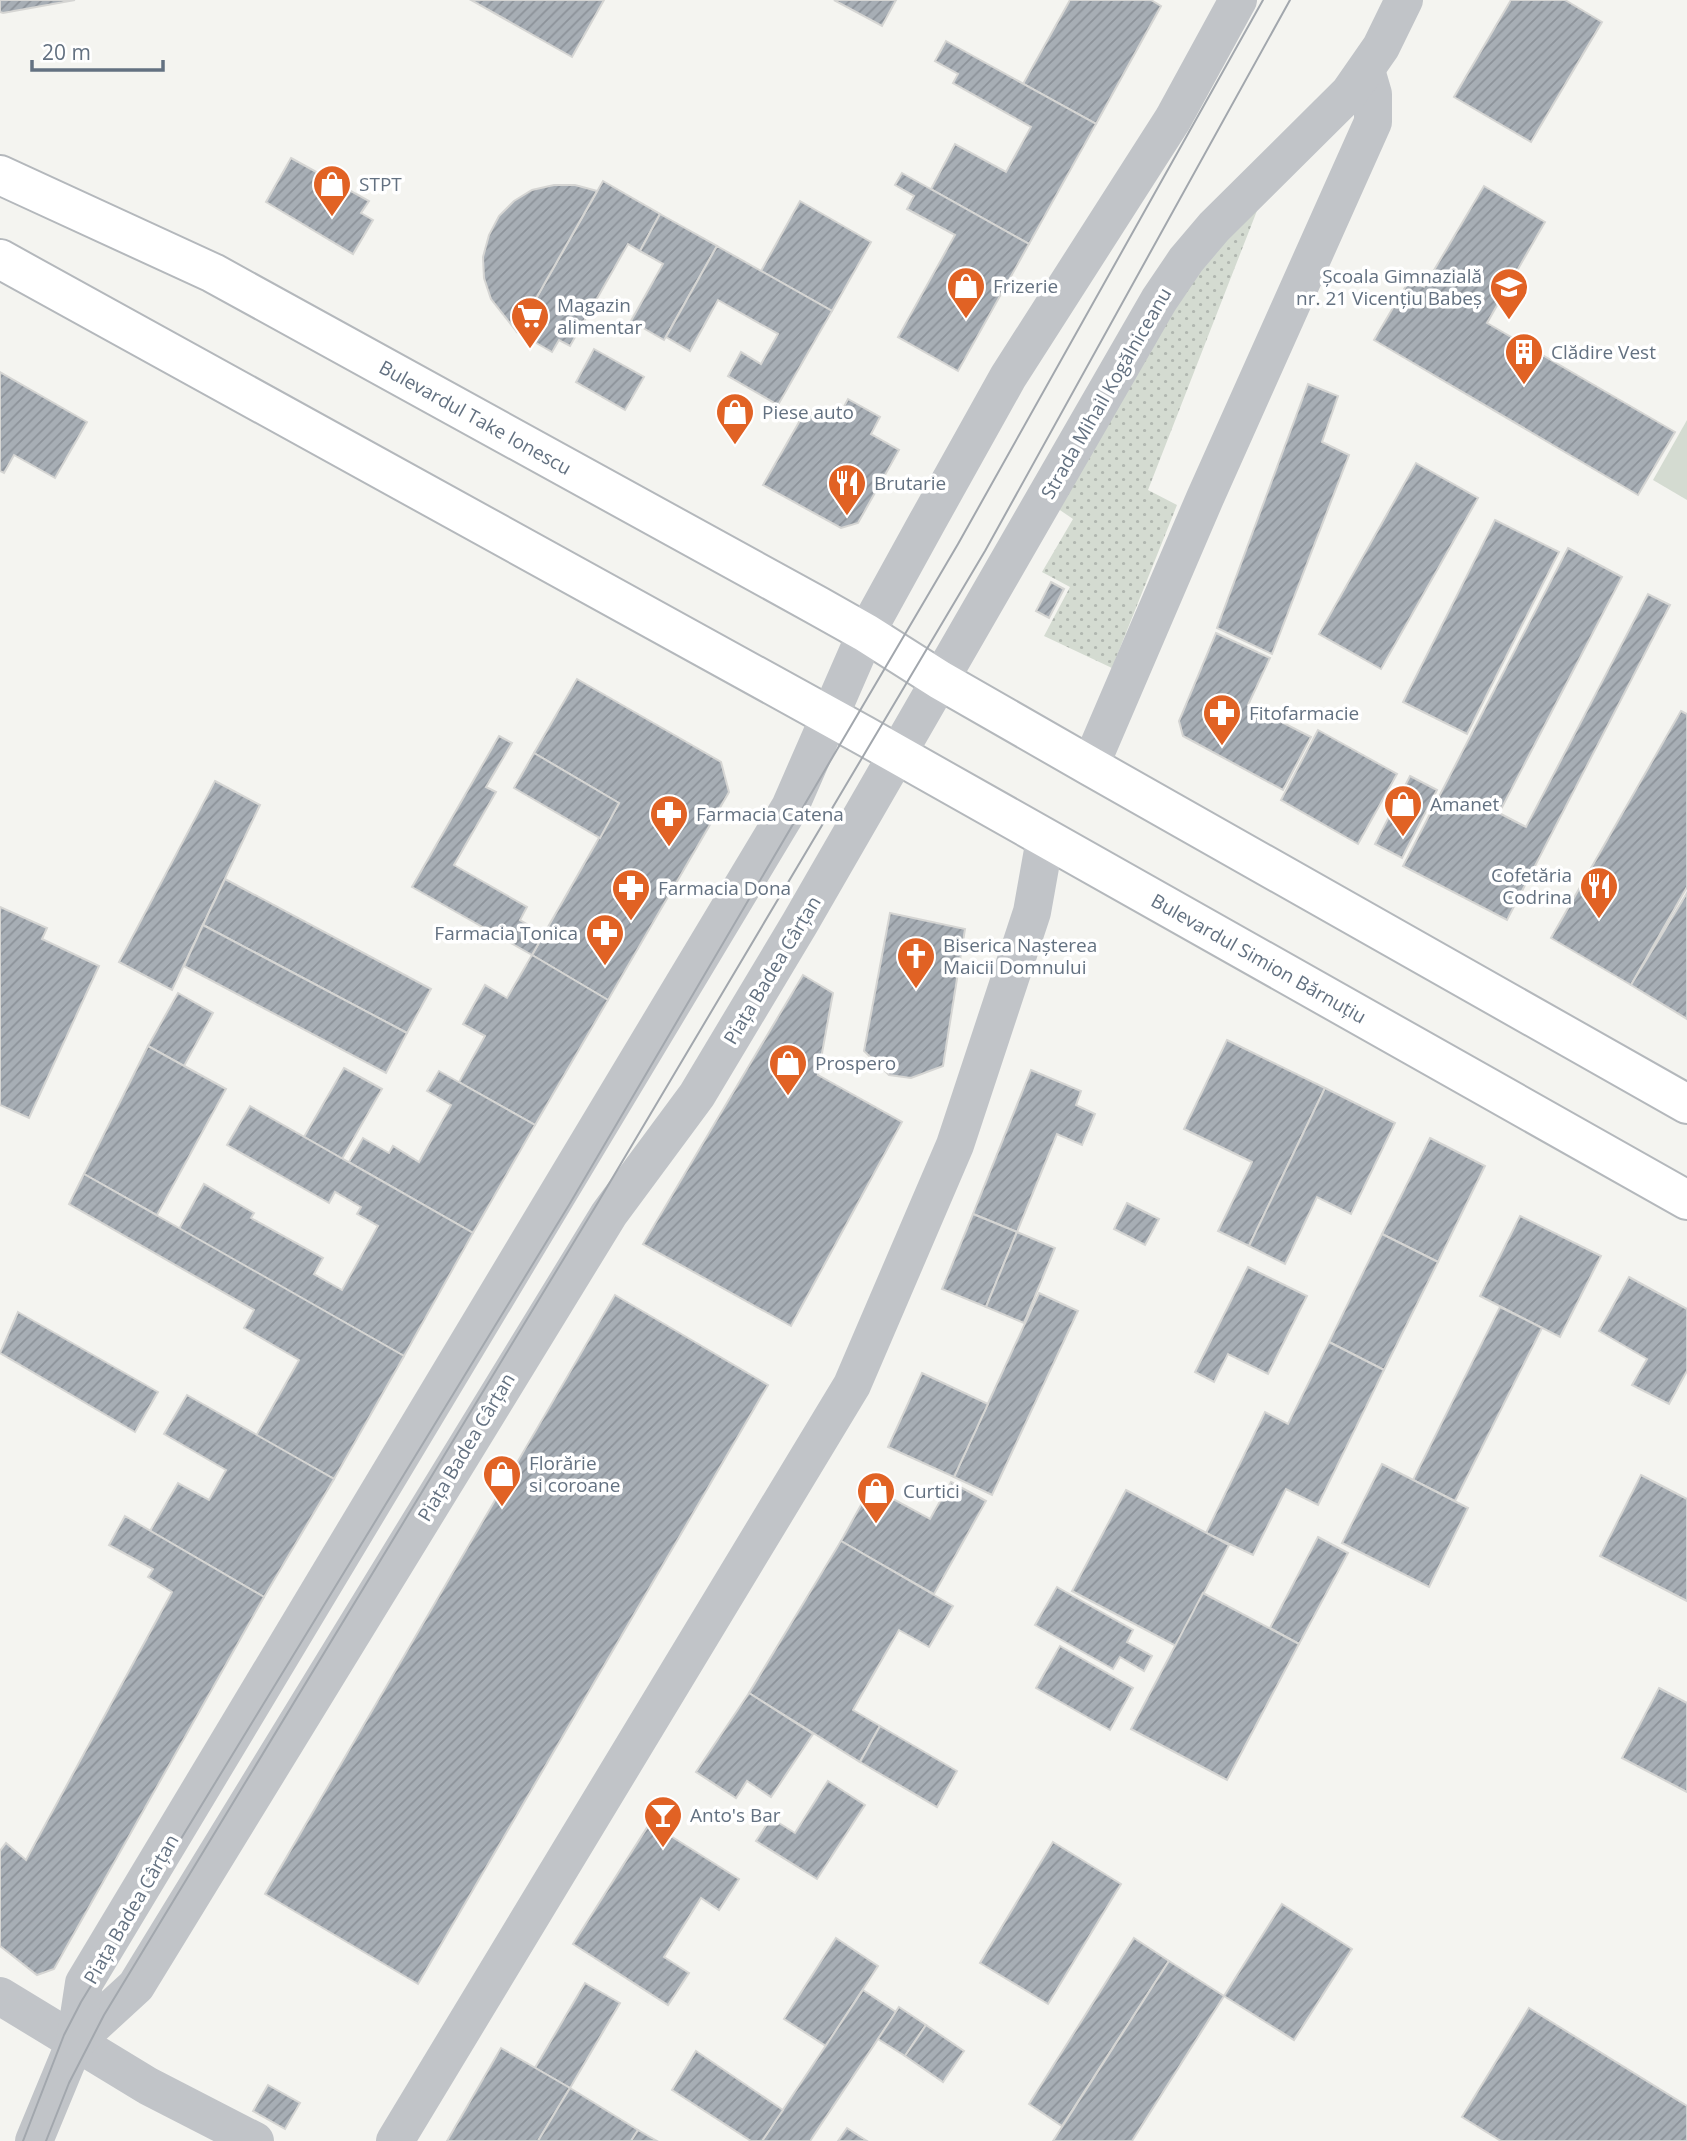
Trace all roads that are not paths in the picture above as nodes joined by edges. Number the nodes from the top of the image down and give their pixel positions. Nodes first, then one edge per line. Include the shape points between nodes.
1 (1238, 0) edge
2 (1404, 0) edge
3 (1366, 70) junction
4 (0, 175) edge
5 (0, 259) edge
6 (866, 633) junction
7 (940, 680) junction
8 (830, 717) junction
9 (897, 754) junction
10 (1090, 766) junction
11 (1045, 839) junction
12 (1687, 1104) edge
13 (1687, 1199) edge
14 (0, 1996) edge
15 (75, 2042) junction
16 (34, 2141) edge
17 (255, 2141) edge
18 (395, 2141) edge

1 - 6 street via 1159,141 1008,377
2 - 3 street, Strada Mihail Kogălniceanu
3 - 7 street, Strada Mihail Kogălniceanu via 1330,113 1214,227 1171,282
3 - 10 street via 1373,94 1373,122
4 - 6 main road, Bulevardul Take Ionescu via 213,272
5 - 8 main road
6 - 7 main road, Bulevardul Take Ionescu
6 - 8 street
7 - 9 street, Strada Mihail Kogălniceanu
7 - 10 main road
8 - 9 main road, Bulevardul Simion Bărnuțiu
8 - 15 street, Piața Badea Cârțan via 790,807 85,1983
9 - 11 main road, Bulevardul Simion Bărnuțiu
9 - 15 street, Piața Badea Cârțan via 697,1095 608,1214 136,1986
10 - 12 main road
11 - 13 main road, Bulevardul Simion Bărnuțiu
11 - 18 street via 1032,912 955,1145 852,1385
14 - 15 street
15 - 16 street
15 - 17 street

